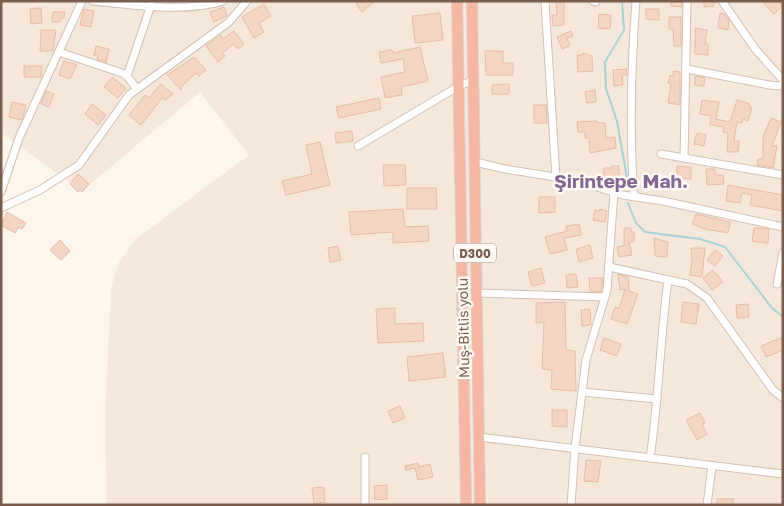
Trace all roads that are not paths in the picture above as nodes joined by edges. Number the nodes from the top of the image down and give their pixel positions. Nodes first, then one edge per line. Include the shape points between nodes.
1 (82, 1) edge
2 (93, 1) edge
3 (222, 1) edge
4 (247, 1) edge
5 (457, 1) edge
6 (472, 1) edge
7 (544, 1) edge
8 (636, 1) edge
9 (687, 1) edge
10 (722, 1) edge
11 (174, 4) edge
12 (151, 5) junction
13 (60, 52) junction
14 (687, 69) junction
15 (127, 76) junction
16 (474, 80) junction
17 (783, 80) edge
18 (459, 86) junction
19 (783, 86) edge
20 (136, 89) junction
21 (358, 146) dead end
22 (661, 154) dead end
23 (684, 158) junction
24 (475, 162) junction
25 (783, 175) edge
26 (556, 178) junction
27 (1, 192) edge
28 (614, 192) junction
29 (634, 197) junction
30 (1, 208) edge
31 (783, 227) edge
32 (783, 253) edge
33 (609, 267) junction
34 (668, 280) junction
35 (777, 284) dead end
36 (476, 294) junction
37 (605, 297) junction
38 (582, 392) junction
39 (783, 398) edge
40 (657, 399) junction
41 (479, 437) junction
42 (575, 448) junction
43 (365, 457) dead end
44 (650, 458) junction
45 (712, 466) junction
46 (783, 474) edge
47 (365, 505) edge
48 (466, 505) edge
49 (480, 505) edge
50 (571, 505) edge
51 (707, 505) edge

1 - 13 street
2 - 12 street
3 - 11 street
4 - 20 street via 229,22
5 - 18 highway, Muş-Bitlis yolu / D300
6 - 16 highway, Muş-Bitlis yolu / D300
7 - 26 street
8 - 29 street via 630,138
9 - 14 street
10 - 17 street via 756,50
11 - 12 street
12 - 15 street
13 - 15 street
13 - 27 street via 19,138
14 - 19 street
14 - 23 street
15 - 20 street
16 - 18 street
16 - 24 highway, Muş-Bitlis yolu / D300
18 - 21 street
18 - 48 highway, Muş-Bitlis yolu / D300
20 - 30 street via 79,165 40,190
22 - 23 street
23 - 25 street
24 - 26 street
24 - 36 highway, Muş-Bitlis yolu / D300
26 - 28 street
28 - 29 street
28 - 33 street
29 - 31 street
32 - 35 street
33 - 34 street
33 - 37 street
34 - 39 street via 687,284 707,298 773,390
34 - 40 street
36 - 37 street
36 - 41 highway, Muş-Bitlis yolu / D300
37 - 38 street via 586,360
38 - 40 street
38 - 42 street
40 - 44 street
41 - 42 street
41 - 49 highway, Muş-Bitlis yolu / D300
42 - 44 street
42 - 50 street
43 - 47 street
44 - 45 street
45 - 46 street
45 - 51 street

